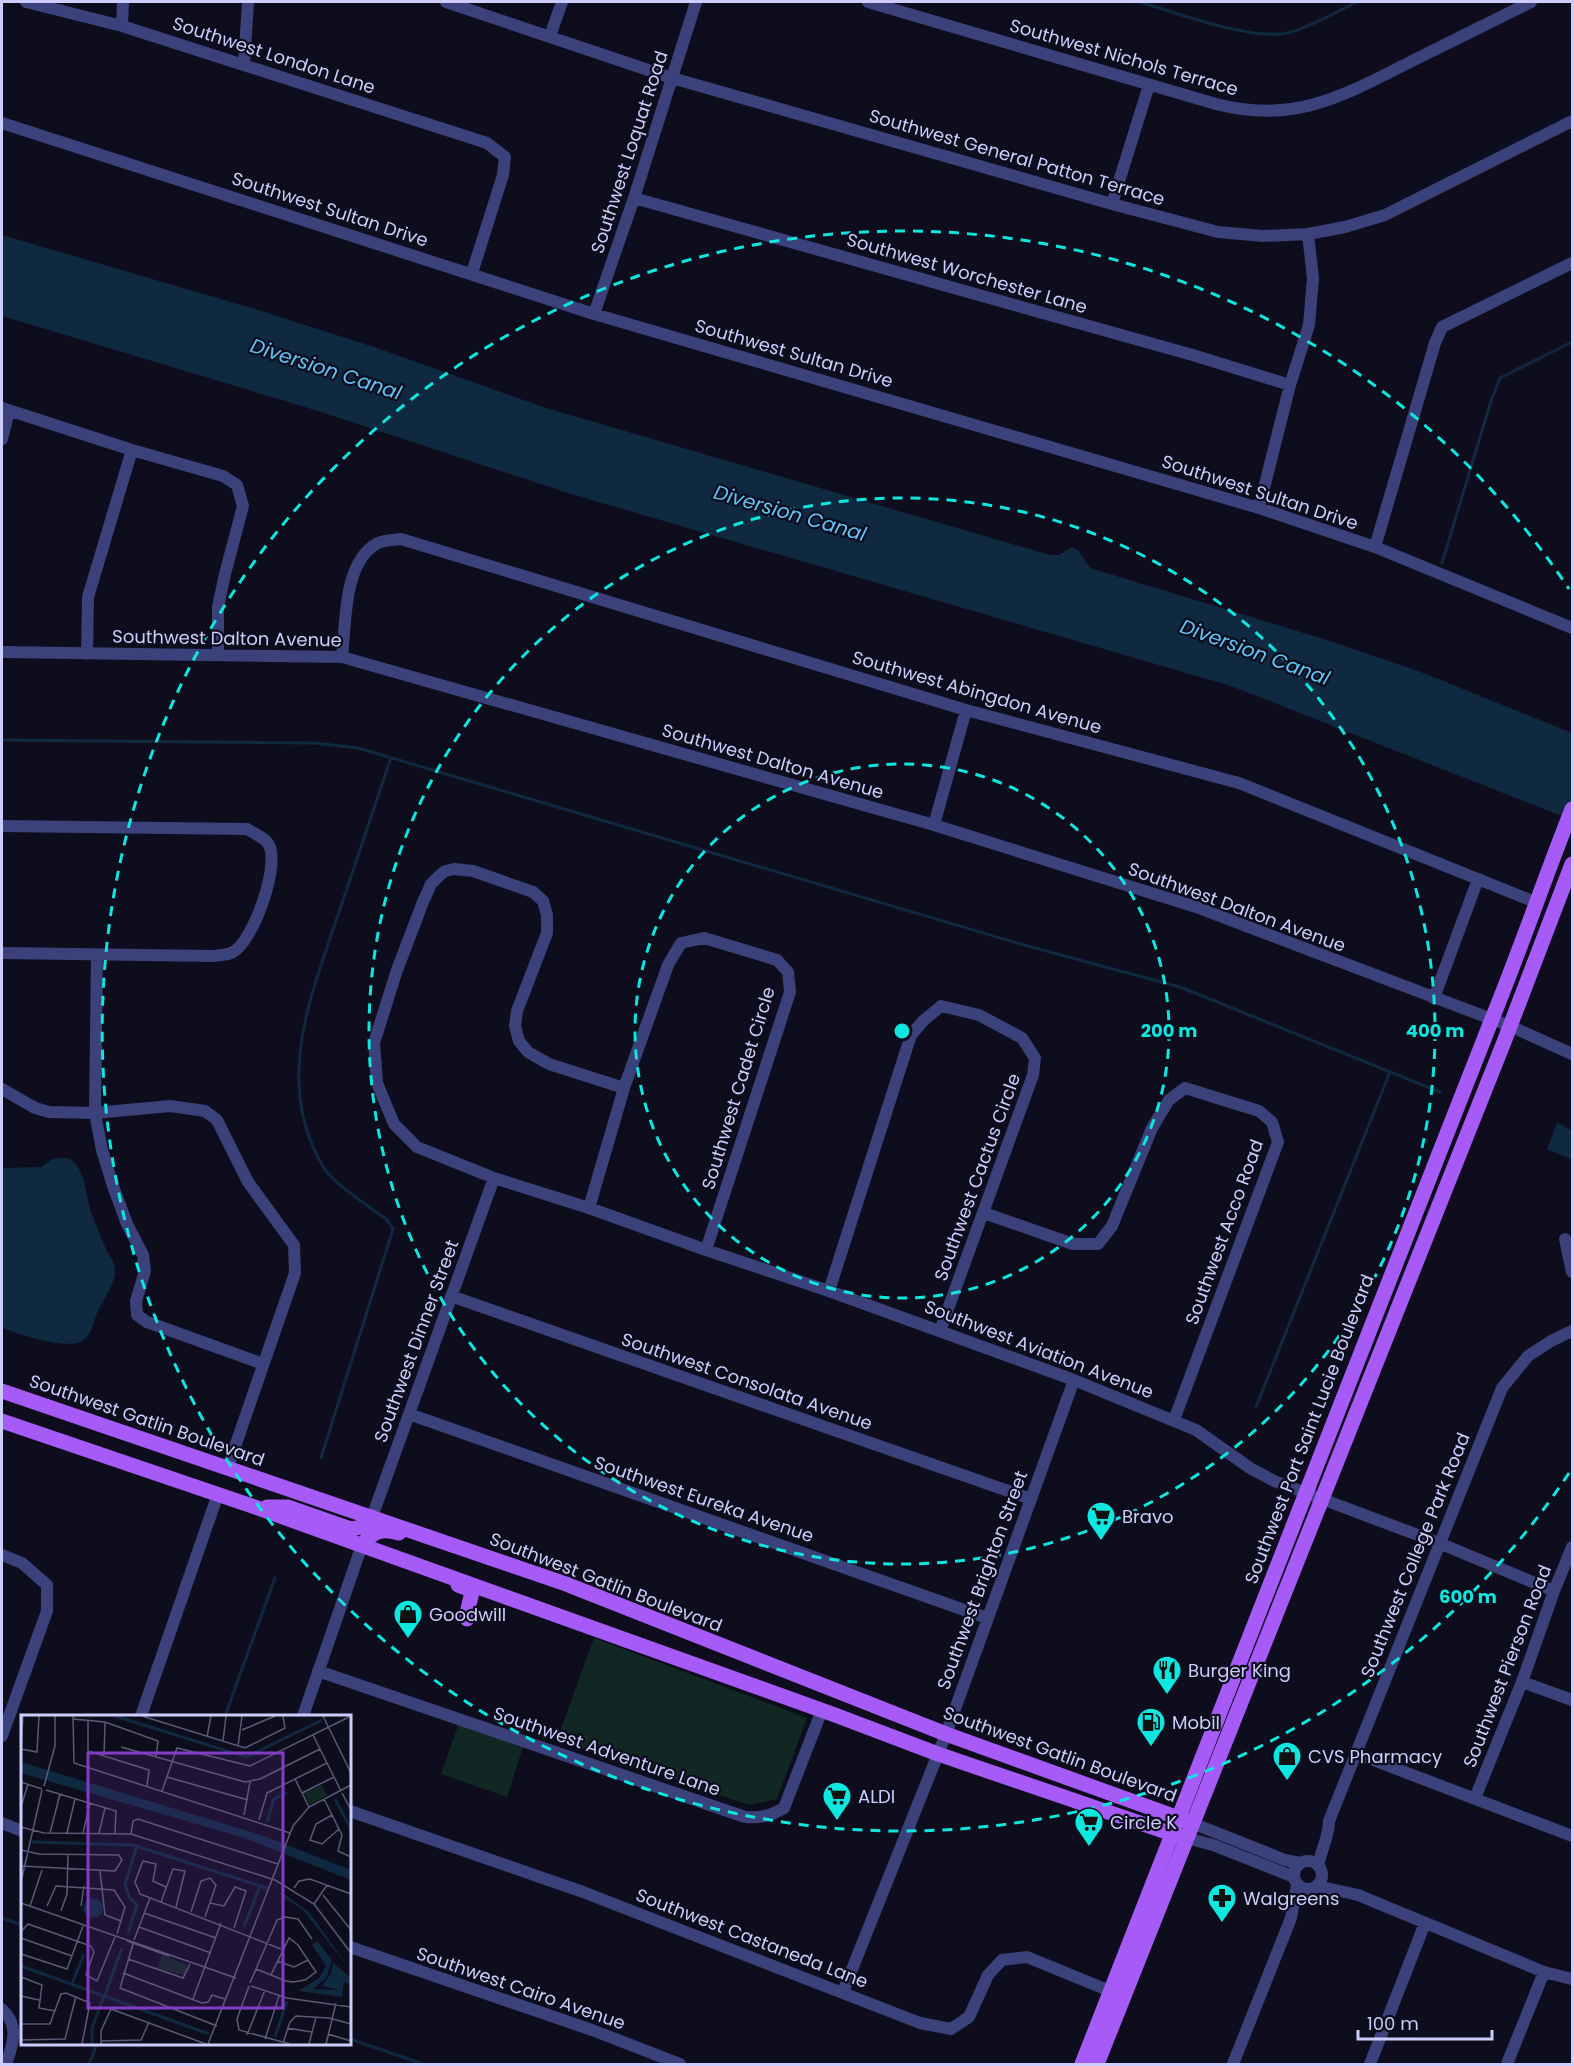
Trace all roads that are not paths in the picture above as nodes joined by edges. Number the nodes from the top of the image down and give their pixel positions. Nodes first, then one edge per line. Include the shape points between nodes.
1 (26, 2) edge
2 (123, 2) edge
3 (248, 2) edge
4 (446, 2) edge
5 (562, 2) edge
6 (696, 2) edge
7 (868, 2) edge
8 (1531, 2) edge
9 (122, 26) junction
10 (550, 36) junction
11 (244, 64) junction
12 (672, 78) junction
13 (1149, 85) junction
14 (1572, 121) edge
15 (2, 123) edge
16 (634, 198) junction
17 (1112, 204) junction
18 (1308, 234) junction
19 (1572, 263) edge
20 (472, 273) junction
21 (594, 314) junction
22 (1290, 385) junction
23 (5, 409) edge
24 (2, 439) edge
25 (132, 450) junction
26 (1259, 508) junction
27 (1375, 548) junction
28 (1572, 628) edge
29 (2, 652) edge
30 (87, 654) junction
31 (218, 654) junction
32 (342, 657) junction
33 (966, 710) junction
34 (1572, 809) edge
35 (934, 825) junction
36 (2, 826) edge
37 (1572, 864) edge
38 (1478, 879) junction
39 (1535, 902) junction
40 (2, 953) edge
41 (97, 955) junction
42 (1434, 998) junction
43 (1492, 1020) junction
44 (1510, 1026) junction
45 (1572, 1054) edge
46 (624, 1088) junction
47 (2, 1089) edge
48 (95, 1113) junction
49 (494, 1178) junction
50 (589, 1208) junction
51 (984, 1213) junction
52 (1565, 1239) dead end
53 (706, 1250) junction
54 (1572, 1272) edge
55 (829, 1291) junction
56 (451, 1296) junction
57 (940, 1331) junction
58 (1572, 1331) edge
59 (263, 1364) junction
60 (1074, 1380) junction
61 (2, 1391) edge
62 (409, 1414) junction
63 (1174, 1420) junction
64 (2, 1421) edge
65 (228, 1467) junction
66 (218, 1494) junction
67 (1304, 1494) junction
68 (1030, 1499) junction
69 (1321, 1500) junction
70 (255, 1507) junction
71 (372, 1516) junction
72 (1438, 1543) junction
73 (362, 1545) junction
74 (1572, 1547) edge
75 (468, 1550) junction
76 (2, 1555) edge
77 (389, 1555) junction
78 (491, 1591) junction
79 (1554, 1591) junction
80 (987, 1618) junction
81 (318, 1671) junction
82 (1522, 1682) junction
83 (1572, 1700) edge
84 (822, 1710) junction
85 (141, 1715) edge
86 (303, 1715) edge
87 (946, 1734) junction
88 (2, 1736) edge
89 (1355, 1753) junction
90 (938, 1754) junction
91 (1475, 1798) junction
92 (351, 1811) edge
93 (1186, 1821) junction
94 (2, 1822) edge
95 (21, 1831) edge
96 (1179, 1836) junction
97 (1572, 1836) edge
98 (1312, 1866) junction
99 (1304, 1884) junction
100 (1358, 1896) junction
101 (1425, 1923) junction
102 (351, 1947) edge
103 (1544, 1972) junction
104 (1572, 1979) edge
105 (1110, 1991) junction
106 (843, 1992) junction
107 (2, 2008) edge
108 (6, 2064) edge
109 (680, 2064) edge
110 (1082, 2064) edge
111 (1097, 2064) edge
112 (1233, 2064) edge
113 (1370, 2064) edge
114 (1506, 2064) edge

1 - 9 street, Southwest London Lane
2 - 9 street
3 - 11 street
4 - 10 street, Southwest General Patton Terrace
5 - 10 street
6 - 12 street, Southwest Loquat Road
7 - 13 street, Southwest Nichols Terrace
8 - 13 street, Southwest Nichols Terrace via 1341,97 1312,106 1275,111 1244,109
9 - 11 street, Southwest London Lane
10 - 12 street, Southwest General Patton Terrace
11 - 20 street, Southwest London Lane via 487,142 505,157 503,175
12 - 16 street, Southwest Loquat Road
12 - 17 street, Southwest General Patton Terrace
13 - 17 street
14 - 18 street, Southwest General Patton Terrace via 1385,215
15 - 20 street, Southwest Sultan Drive
16 - 21 street, Southwest Loquat Road
16 - 22 street, Southwest Worchester Lane
17 - 18 street, Southwest General Patton Terrace via 1218,232
18 - 22 street via 1313,278 1309,325
19 - 27 street via 1442,327
20 - 21 street, Southwest Sultan Drive
21 - 26 street, Southwest Sultan Drive
22 - 26 street
23 - 24 street
23 - 25 street
25 - 30 street via 88,597
25 - 31 street via 223,476 237,485 243,506 218,607
26 - 27 street, Southwest Sultan Drive
27 - 28 street, Southwest Sultan Drive
29 - 30 street, Southwest Dalton Avenue
30 - 31 street, Southwest Dalton Avenue
31 - 32 street, Southwest Dalton Avenue
32 - 33 street, Southwest Abingdon Avenue via 351,580 362,556 378,543 401,539
32 - 35 street, Southwest Dalton Avenue
33 - 35 street
33 - 38 street, Southwest Abingdon Avenue via 1239,783
34 - 39 main road, Southwest Port Saint Lucie Boulevard
35 - 42 street, Southwest Dalton Avenue via 1196,907
36 - 41 street via 247,829 267,841 273,866 265,895 248,937 233,952 214,956
37 - 44 main road, Southwest Port Saint Lucie Boulevard
38 - 39 street, Southwest Abingdon Avenue
38 - 42 street
39 - 43 main road, Southwest Port Saint Lucie Boulevard
40 - 41 street
41 - 48 street
42 - 43 street, Southwest Dalton Avenue
43 - 44 street, Southwest Dalton Avenue
43 - 67 main road, Southwest Port Saint Lucie Boulevard
44 - 45 street, Southwest Dalton Avenue
44 - 69 main road, Southwest Port Saint Lucie Boulevard
46 - 49 street, Southwest Aviation Avenue via 542,1060 519,1041 515,1026 518,1011 547,933 543,902 519,886 473,871 445,871 431,884 397,970 374,1043 377,1083 394,1124 417,1147
46 - 50 street, Southwest Cadet Circle
46 - 53 street, Southwest Cadet Circle via 668,964 681,943 704,938 777,960 788,972 790,992
47 - 48 street via 49,1112
48 - 59 street via 113,1186 145,1264 136,1301 137,1315
48 - 59 street via 170,1106 205,1111 217,1120 248,1182 294,1245 295,1273
49 - 50 street, Southwest Aviation Avenue
49 - 56 street, Southwest Dinner Street
50 - 53 street, Southwest Aviation Avenue
51 - 55 street, Southwest Cactus Circle via 1033,1074 1035,1058 1022,1038 980,1015 941,1006 911,1035
51 - 57 street, Southwest Cactus Circle
51 - 63 street, Southwest Acco Road via 1073,1244 1098,1244 1112,1226 1152,1128 1169,1100 1185,1088 1259,1111 1272,1122 1278,1142
52 - 54 street
53 - 55 street, Southwest Aviation Avenue
55 - 57 street, Southwest Aviation Avenue
56 - 62 street, Southwest Dinner Street
56 - 68 street, Southwest Consolata Avenue
57 - 60 street, Southwest Aviation Avenue
58 - 72 street, Southwest College Park Road via 1528,1356 1502,1388
59 - 65 street
60 - 63 street, Southwest Aviation Avenue
60 - 68 street, Southwest Brighton Street
61 - 65 main road, Southwest Gatlin Boulevard
62 - 71 street, Southwest Dinner Street
62 - 80 street, Southwest Eureka Avenue
63 - 67 street, Southwest Aviation Avenue via 1196,1430 1250,1468
64 - 66 main road, Southwest Gatlin Boulevard
65 - 71 main road, Southwest Gatlin Boulevard
66 - 70 main road, Southwest Gatlin Boulevard
66 - 85 street
67 - 69 street, Southwest Aviation Avenue
67 - 93 main road, Southwest Port Saint Lucie Boulevard
68 - 80 street, Southwest Brighton Street
69 - 72 street, Southwest Aviation Avenue
69 - 93 main road, Southwest Port Saint Lucie Boulevard
70 - 71 main road via 288,1507 351,1529 361,1527
70 - 73 main road, Southwest Gatlin Boulevard
71 - 75 main road, Southwest Gatlin Boulevard
72 - 79 street, Southwest Aviation Avenue
72 - 89 street, Southwest College Park Road
73 - 75 main road via 369,1536 387,1529 450,1551
73 - 77 main road, Southwest Gatlin Boulevard
73 - 81 street
74 - 79 street, Southwest Pierson Road
75 - 87 main road, Southwest Gatlin Boulevard
76 - 88 street via 22,1563 47,1585 47,1611
77 - 78 main road, Southwest Gatlin Boulevard
77 - 78 main road via 408,1567 471,1590 467,1619 474,1614 481,1596
78 - 84 main road, Southwest Gatlin Boulevard
79 - 82 street, Southwest Pierson Road
80 - 87 street, Southwest Brighton Street
81 - 84 street, Southwest Adventure Lane via 753,1818 770,1816 784,1808
81 - 86 street
82 - 83 street
82 - 91 street, Southwest Pierson Road
84 - 90 main road, Southwest Gatlin Boulevard
87 - 90 street, Southwest Brighton Street
87 - 93 main road, Southwest Gatlin Boulevard
89 - 91 street
89 - 98 street, Southwest College Park Road
90 - 96 main road, Southwest Gatlin Boulevard
90 - 106 street, Southwest Brighton Street
91 - 97 street
92 - 106 street, Southwest Castaneda Lane via 583,1892
93 - 96 main road, Southwest Port Saint Lucie Boulevard
93 - 98 street via 1285,1860
94 - 95 street
96 - 99 street via 1213,1845
96 - 105 main road, Southwest Port Saint Lucie Boulevard
96 - 111 main road, Southwest Port Saint Lucie Boulevard
98 - 99 street via 1320,1881
98 - 99 street via 1295,1870
98 - 100 street
99 - 100 street
99 - 112 street
100 - 101 street
101 - 103 street
101 - 113 street
102 - 109 street, Southwest Cairo Avenue
103 - 104 street
103 - 114 street
105 - 106 street, Southwest Castaneda Lane via 1027,1957 1002,1960 988,1975 969,2017 951,2029 920,2024
105 - 110 main road, Southwest Port Saint Lucie Boulevard
107 - 108 street via 14,2031

